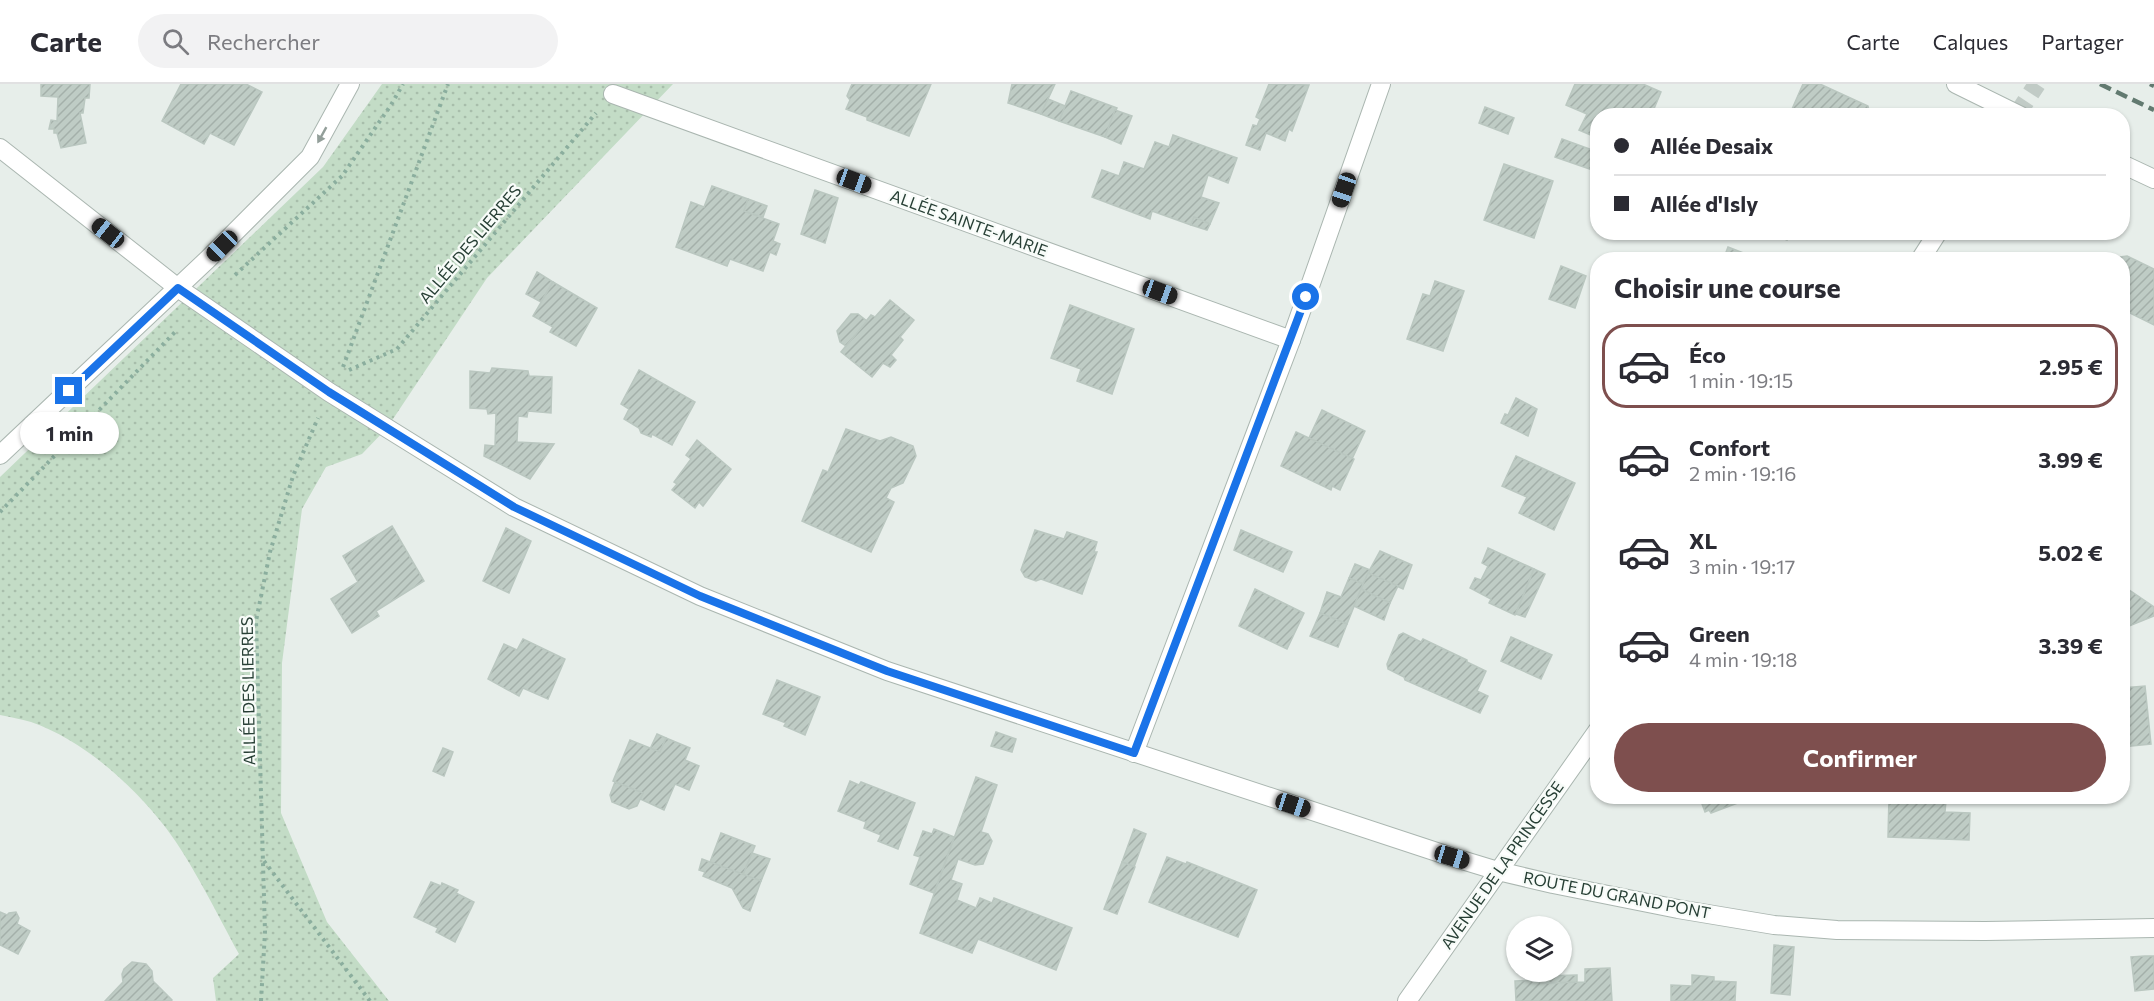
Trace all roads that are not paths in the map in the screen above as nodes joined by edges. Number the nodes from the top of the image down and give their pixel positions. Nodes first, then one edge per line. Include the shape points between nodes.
1 (350, 84) edge
2 (1381, 84) edge
3 (1956, 84) edge
4 (613, 94) road end
5 (2005, 108) edge
6 (0, 148) edge
7 (2130, 168) edge
8 (2154, 179) edge
9 (178, 288) junction
10 (1291, 340) junction
11 (0, 455) edge
12 (1590, 741) edge
13 (1134, 753) junction
14 (1498, 871) junction
15 (2154, 928) edge
16 (1407, 1001) edge

1 -> 9 street via 310,157
2 - 10 street
3 - 5 street
4 - 10 street, ALLÉE SAINTE-MARIE
6 - 9 street, ROUTE DU GRAND PONT
7 - 8 street
9 - 11 street
9 - 13 street, ROUTE DU GRAND PONT via 329,392 514,507 700,596 887,671
10 - 13 street
12 - 14 street, AVENUE DE LA PRINCESSE
13 - 14 street, ROUTE DU GRAND PONT
14 - 15 street, ROUTE DU GRAND PONT via 1774,925 1962,931
14 - 16 street, AVENUE DE LA PRINCESSE

